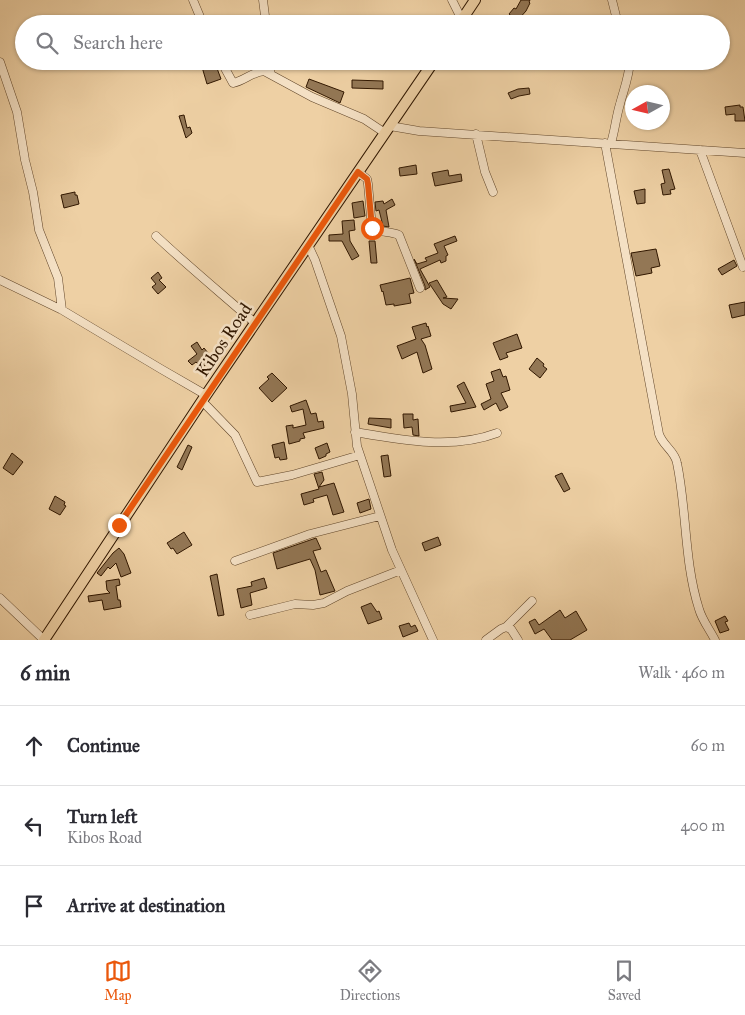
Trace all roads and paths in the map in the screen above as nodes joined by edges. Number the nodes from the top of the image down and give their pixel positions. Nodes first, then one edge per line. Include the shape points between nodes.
1 (193, 0) edge
2 (263, 0) edge
3 (452, 0) edge
4 (475, 0) edge
5 (612, 0) edge
6 (199, 15) edge
7 (265, 15) edge
8 (457, 15) edge
9 (465, 15) edge
10 (616, 15) edge
11 (0, 62) edge
12 (226, 70) edge
13 (428, 70) edge
14 (629, 70) edge
15 (270, 73) joint
16 (388, 130) junction
17 (476, 134) junction
18 (608, 143) junction
19 (700, 150) junction
20 (745, 153) edge
21 (358, 172) junction
22 (493, 192) dead end
23 (156, 236) dead end
24 (308, 245) junction
25 (743, 267) dead end
26 (0, 280) edge
27 (420, 288) dead end
28 (62, 310) junction
29 (255, 323) junction
30 (204, 398) junction
31 (355, 432) junction
32 (497, 433) dead end
33 (360, 455) junction
34 (380, 516) junction
35 (235, 561) dead end
36 (401, 570) junction
37 (0, 598) edge
38 (532, 601) dead end
39 (250, 615) dead end
40 (506, 627) junction
41 (46, 639) edge
42 (433, 640) edge
43 (486, 640) edge
44 (518, 640) edge
45 (714, 640) edge

1 - 6 street
2 - 7 street
3 - 8 street
4 - 9 main road
5 - 10 street
11 - 28 street via 16,112 39,230 58,278
12 - 15 street via 233,83 258,72
13 - 16 main road, Kibos Road
14 - 18 street via 616,128
15 - 16 street via 312,97
16 - 17 street
16 - 21 main road, Kibos Road
17 - 18 street
17 - 22 street
18 - 19 street
18 - 45 street via 659,434 677,463 688,557 698,608
19 - 20 street
19 - 25 street
21 - 24 main road, Kibos Road
21 - 27 street via 367,179 372,228 399,235
23 - 29 street
24 - 29 main road, Kibos Road
24 - 31 street via 341,336 352,394
26 - 28 street
28 - 30 street
29 - 30 main road, Kibos Road
30 - 33 street via 235,435 256,482
30 - 41 main road, Kibos Road
31 - 32 street via 418,442 458,442
31 - 33 street
33 - 34 street
34 - 35 street via 310,534
34 - 36 street
36 - 39 street via 324,603 295,604
36 - 42 street
37 - 41 street
38 - 40 street
40 - 43 street
40 - 44 street

